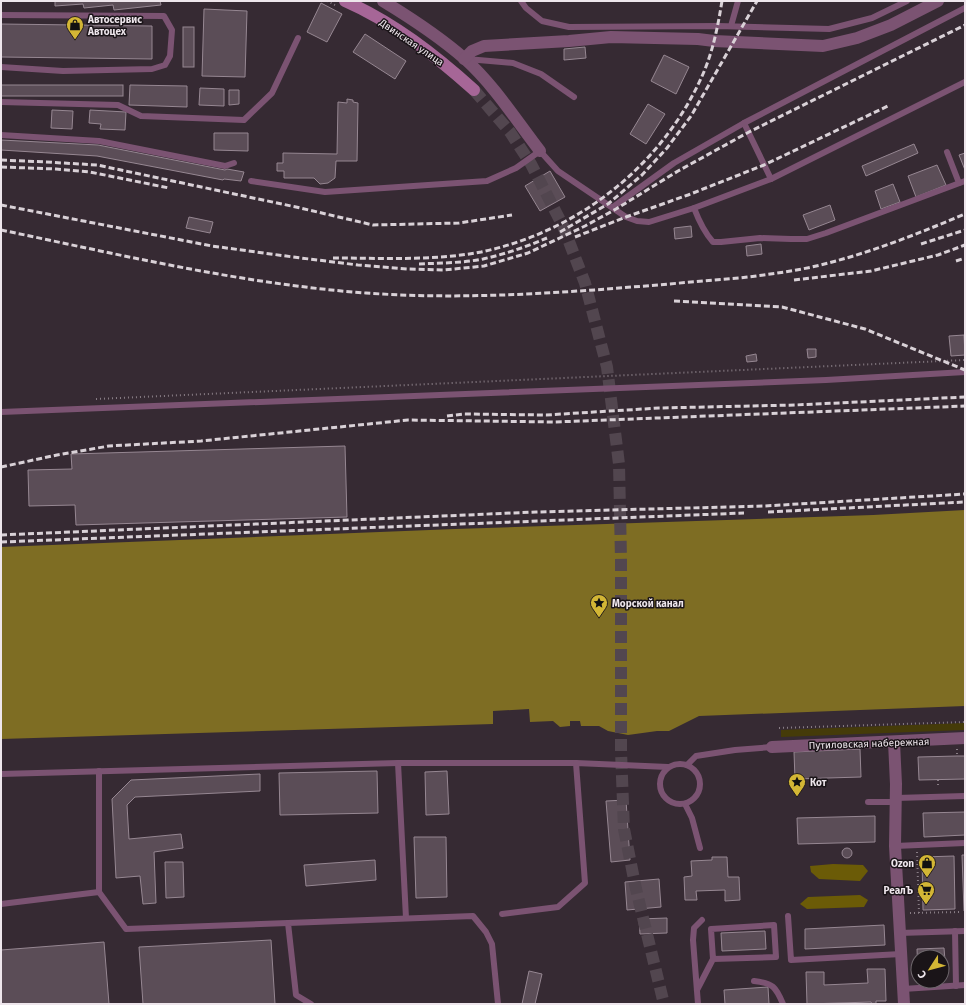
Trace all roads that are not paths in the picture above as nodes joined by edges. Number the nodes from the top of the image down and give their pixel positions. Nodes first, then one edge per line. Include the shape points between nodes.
1 (345, 1) edge
2 (382, 1) edge
3 (522, 1) edge
4 (738, 1) edge
5 (908, 1) edge
6 (938, 1) edge
7 (965, 8) edge
8 (1, 15) edge
9 (731, 26) junction
10 (298, 38) dead end
11 (464, 58) junction
12 (1, 67) edge
13 (965, 82) edge
14 (474, 90) tunnel mouth
15 (574, 97) dead end
16 (1, 102) edge
17 (744, 123) junction
18 (1, 135) edge
19 (540, 150) junction
20 (947, 152) dead end
21 (234, 163) dead end
22 (771, 179) junction
23 (251, 181) dead end
24 (962, 182) edge
25 (613, 207) junction
26 (694, 208) junction
27 (965, 372) edge
28 (1, 412) edge
29 (965, 738) edge
30 (894, 742) junction
31 (772, 747) joint
32 (576, 762) junction
33 (398, 764) junction
34 (688, 765) junction
35 (668, 767) junction
36 (99, 771) junction
37 (1, 774) edge
38 (965, 796) edge
39 (895, 800) junction
40 (868, 802) dead end
41 (685, 804) junction
42 (965, 843) edge
43 (896, 846) junction
44 (700, 848) dead end
45 (99, 892) junction
46 (1, 904) edge
47 (502, 914) dead end
48 (788, 916) dead end
49 (406, 918) junction
50 (702, 920) dead end
51 (288, 923) junction
52 (955, 930) junction
53 (965, 931) edge
54 (900, 933) junction
55 (901, 954) junction
56 (713, 959) junction
57 (754, 981) dead end
58 (956, 986) junction
59 (965, 986) edge
60 (904, 989) junction
61 (697, 990) junction
62 (312, 1004) edge
63 (498, 1004) edge
64 (698, 1004) edge
65 (783, 1004) edge
66 (904, 1004) edge

1 - 14 street, Двинская улица via 386,22 418,43
2 - 11 street via 433,34
3 - 9 lane via 526,8 542,21 570,27
4 - 9 lane
5 - 9 lane via 872,18 830,29
6 - 11 street via 892,25 857,38 822,46 611,37 484,46
7 - 17 lane
8 - 12 lane via 164,16 172,30 170,56 165,65 152,69 63,71
10 - 16 lane via 272,93 244,120 141,116 118,106
11 - 15 lane via 513,63 541,74
11 - 19 street via 485,80
13 - 22 lane
17 - 22 lane
17 - 25 lane via 674,163
18 - 21 lane via 99,141 225,166
19 - 23 lane via 516,168 487,181 325,192
19 - 25 lane via 558,170
20 - 24 lane
22 - 26 lane
24 - 26 lane via 826,233 791,240 760,238 713,242 699,222
25 - 26 lane via 626,217 649,222
27 - 28 lane via 826,380
29 - 30 street, Путиловская набережная
30 - 31 street, Путиловская набережная
30 - 39 street
31 - 34 lane via 696,756
32 - 33 lane
32 - 35 lane
32 - 47 lane via 585,883 558,907
33 - 36 lane
33 - 49 lane
34 - 35 lane via 683,763
34 - 41 lane via 697,771 701,787 693,800
35 - 41 lane via 660,781 660,789 670,801
36 - 37 lane
36 - 45 lane
38 - 39 lane
39 - 40 lane
39 - 43 street
41 - 44 lane via 692,818
42 - 43 lane
43 - 54 street
45 - 46 lane
45 - 51 lane via 126,929
48 - 55 lane via 791,960
49 - 51 lane
49 - 63 lane via 473,916 492,944
50 - 61 lane via 694,928
51 - 62 lane via 296,995
52 - 53 lane
52 - 54 lane
52 - 58 lane
54 - 55 street
55 - 60 street
56 - 56 lane via 776,957 774,925 711,928
56 - 61 lane
57 - 65 lane via 767,982 773,986
58 - 59 lane
58 - 60 lane
60 - 66 street
61 - 64 lane

